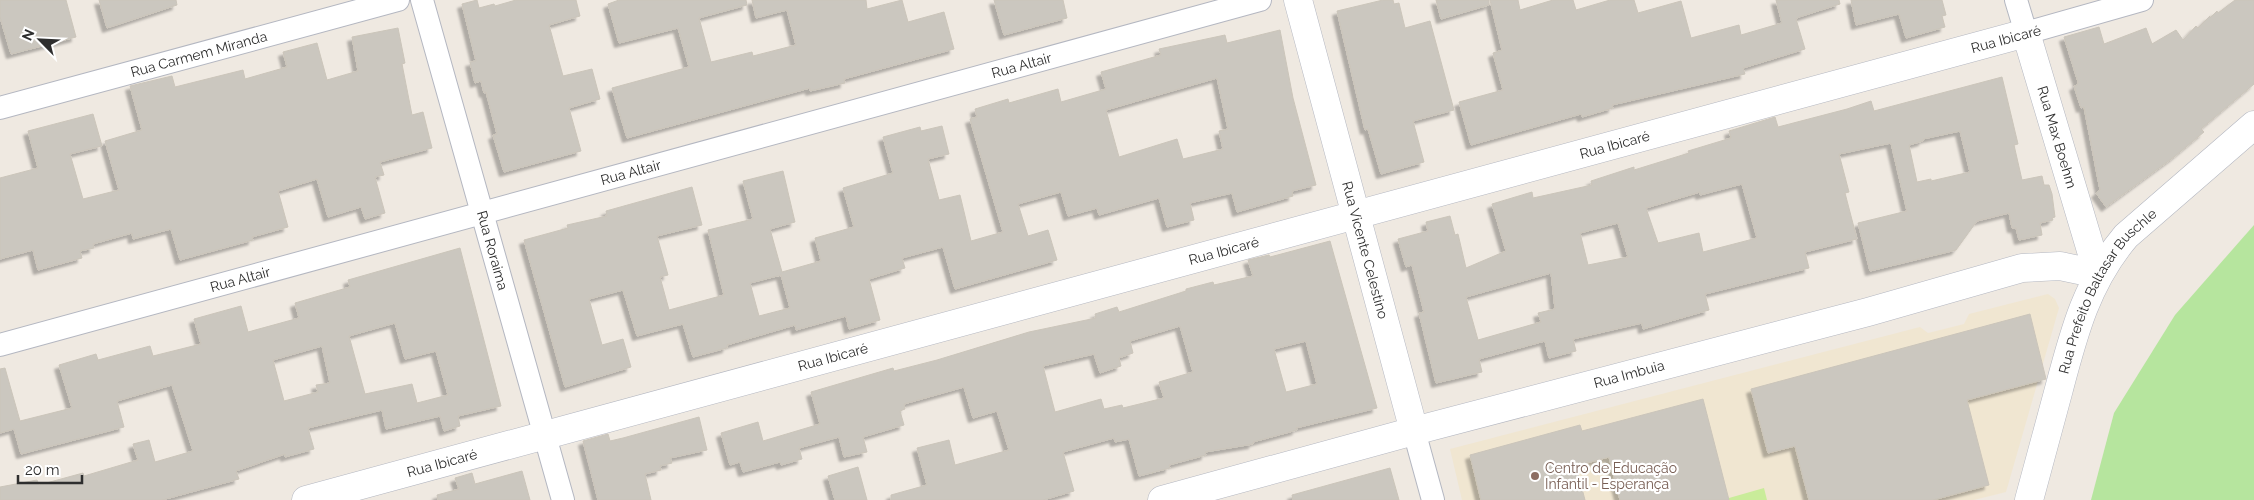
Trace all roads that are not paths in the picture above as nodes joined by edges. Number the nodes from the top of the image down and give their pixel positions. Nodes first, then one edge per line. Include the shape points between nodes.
1 (398, 0) edge
2 (422, 0) edge
3 (1260, 0) edge
4 (1298, 0) edge
5 (2016, 0) edge
6 (2142, 0) edge
7 (2026, 33) junction
8 (0, 108) edge
9 (2254, 125) edge
10 (482, 213) junction
11 (1356, 215) junction
12 (2098, 274) junction
13 (0, 345) edge
14 (1414, 431) junction
15 (545, 435) junction
16 (306, 500) edge
17 (563, 500) edge
18 (1162, 500) edge
19 (1433, 500) edge
20 (2029, 500) edge

1 - 8 street, Rua Carmem Miranda
2 - 10 street, Rua Roraima
3 - 10 street, Rua Altair
4 - 11 street, Rua Vicente Celestino
5 - 7 street, Rua Max Boehm
6 - 7 street, Rua Ibicaré
7 - 11 street, Rua Ibicaré
7 - 12 street, Rua Max Boehm
9 - 12 street, Rua Prefeito Baltasar Buschle via 2126,236
10 - 13 street, Rua Altair
10 - 15 street, Rua Roraima
11 - 14 street, Rua Vicente Celestino
11 - 15 street, Rua Ibicaré
12 - 14 street, Rua Imbuia via 2060,266 2022,268
12 - 20 street, Rua Prefeito Baltasar Buschle via 2074,334
14 - 18 street, Rua Imbuia
14 - 19 street, Rua Vicente Celestino
15 - 16 street, Rua Ibicaré
15 - 17 street, Rua Roraima

